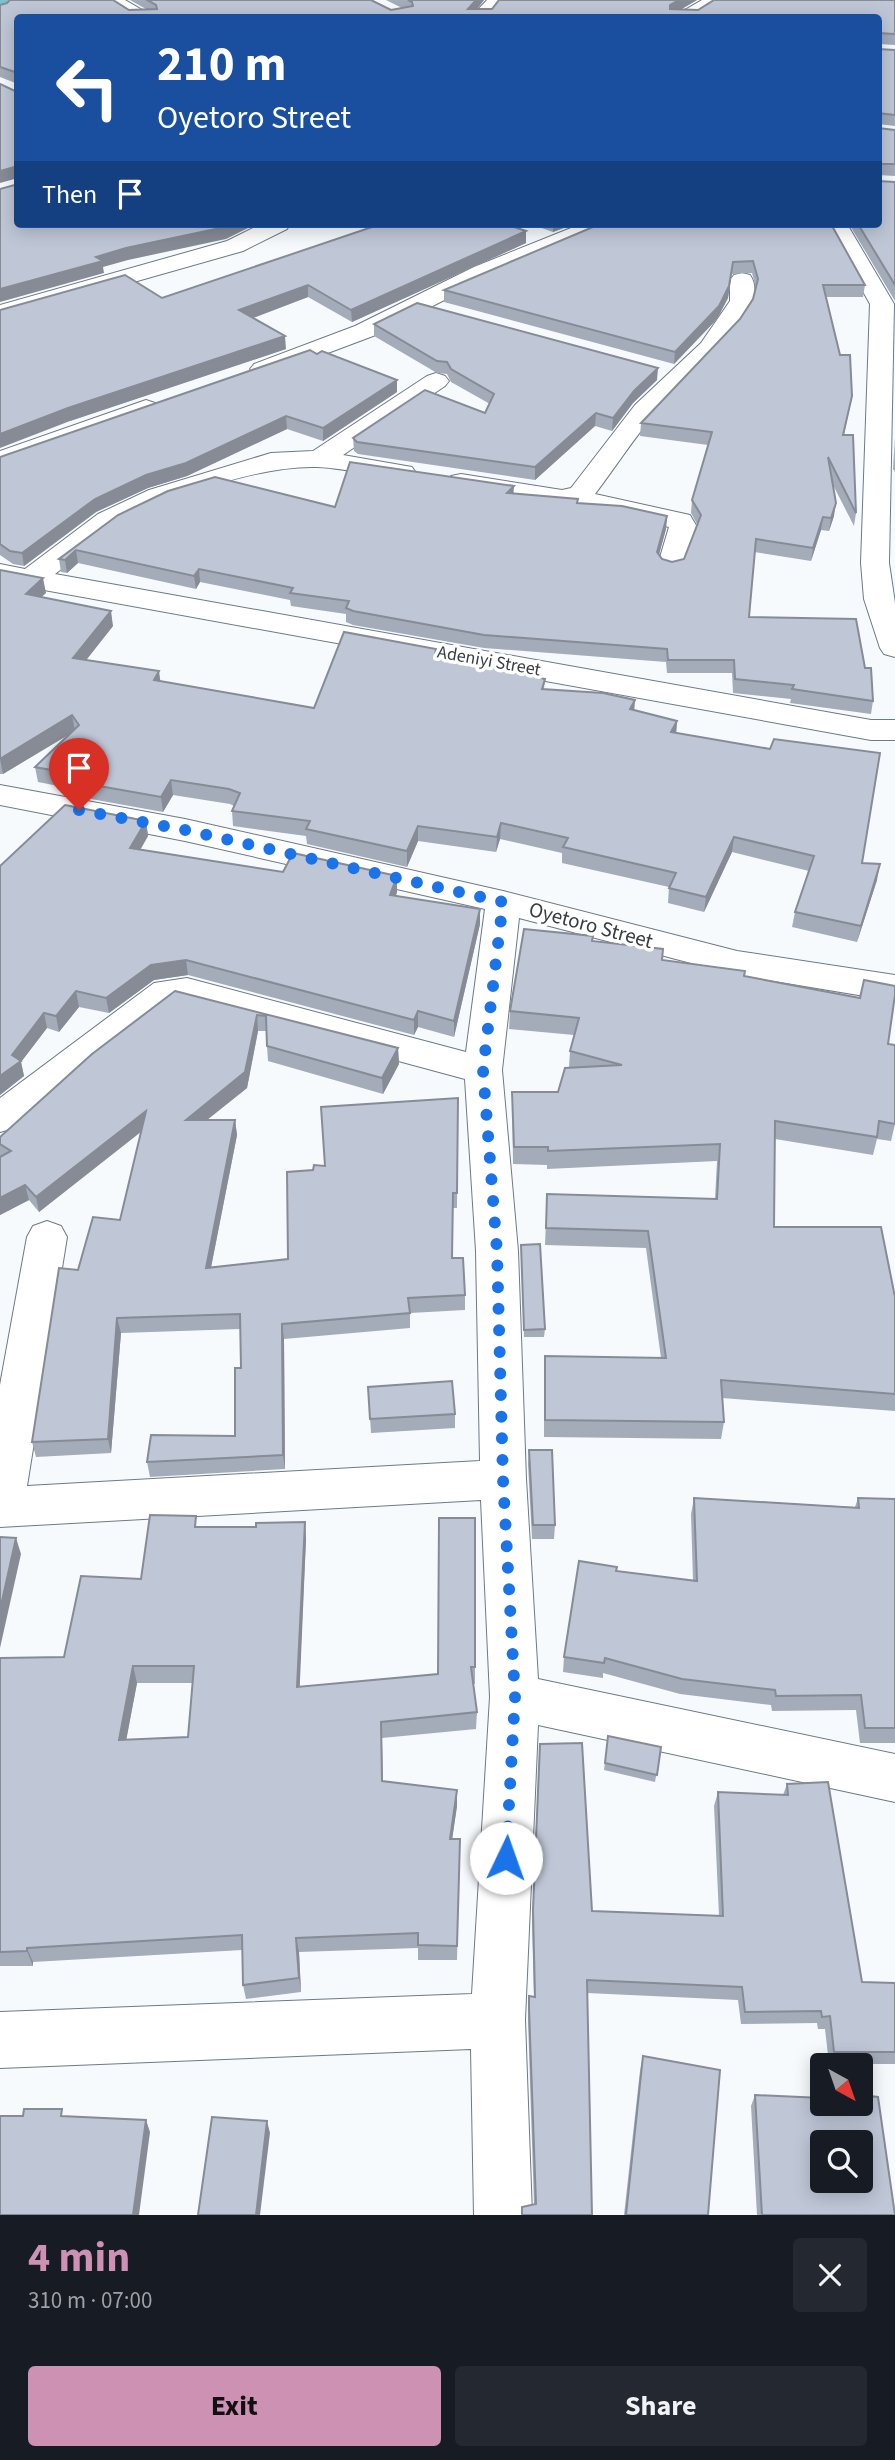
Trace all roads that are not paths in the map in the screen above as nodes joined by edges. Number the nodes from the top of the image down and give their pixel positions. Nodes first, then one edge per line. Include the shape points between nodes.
1 (10, 0) edge
2 (110, 0) edge
3 (497, 0) edge
4 (717, 0) edge
5 (0, 8) edge
6 (139, 14) edge
7 (483, 14) edge
8 (688, 14) edge
9 (271, 228) edge
10 (591, 228) edge
11 (839, 228) edge
12 (527, 234) edge
13 (554, 243) junction
14 (742, 280) dead end
15 (889, 304) edge
16 (416, 305) junction
17 (0, 313) edge
18 (456, 316) edge
19 (654, 369) edge
20 (246, 375) edge
21 (681, 376) junction
22 (436, 381) dead end
23 (172, 399) edge
24 (319, 459) junction
25 (0, 460) edge
26 (574, 498) junction
27 (672, 564) edge
28 (0, 573) edge
29 (30, 579) junction
30 (895, 648) edge
31 (895, 730) edge
32 (0, 795) edge
33 (503, 902) junction
34 (895, 988) edge
35 (483, 1070) junction
36 (0, 1118) edge
37 (47, 1237) dead end
38 (503, 1479) junction
39 (0, 1507) edge
40 (515, 1697) junction
41 (895, 1778) edge
42 (498, 2020) junction
43 (0, 2040) edge
44 (503, 2215) edge

1 - 5 main road
2 - 6 street
3 - 7 street
4 - 8 street
9 - 17 street via 235,246
10 - 13 street
11 - 15 street
12 - 13 street
13 - 16 street
14 - 21 street via 742,301 735,314
15 - 30 street via 876,562 878,599
16 - 18 street
16 - 20 street via 364,331
19 - 21 street
21 - 26 street via 644,410
22 - 24 street
23 - 25 street
24 - 26 street
24 - 29 street via 271,461 159,496 108,520
26 - 27 street via 680,521 683,527
28 - 29 street, Adeniyi Street
29 - 31 street, Adeniyi Street via 871,730
32 - 33 street, Oyetoro Street via 185,830
33 - 34 street, Oyetoro Street via 737,962
33 - 35 street
35 - 36 street via 187,991 167,992
35 - 38 street via 497,1251
37 - 39 street
38 - 39 street
38 - 40 street
40 - 41 street
40 - 42 street
42 - 43 street
42 - 44 street

